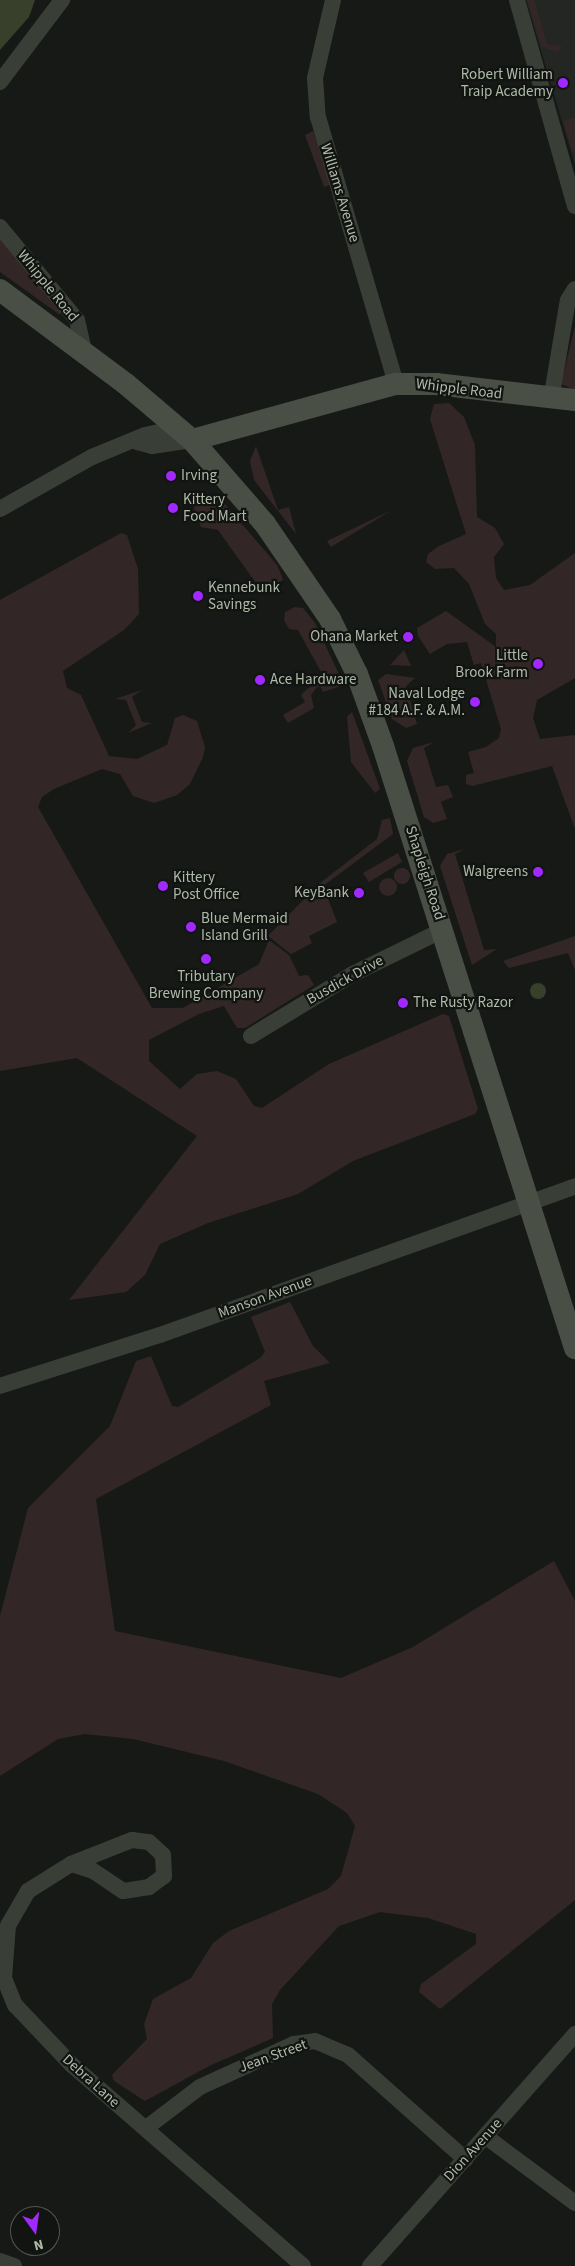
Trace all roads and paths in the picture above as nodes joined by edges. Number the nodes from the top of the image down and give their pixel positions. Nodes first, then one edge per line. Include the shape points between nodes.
1 (62, 0) edge
2 (333, 0) edge
3 (517, 0) edge
4 (0, 82) edge
5 (575, 206) edge
6 (0, 228) edge
7 (575, 289) edge
8 (0, 290) edge
9 (84, 351) junction
10 (396, 384) junction
11 (551, 400) junction
12 (575, 400) edge
13 (185, 434) junction
14 (0, 509) edge
15 (443, 930) junction
16 (250, 1036) dead end
17 (575, 1186) edge
18 (528, 1201) junction
19 (575, 1348) edge
20 (0, 1386) edge
21 (71, 1864) junction
22 (575, 2034) edge
23 (146, 2128) junction
24 (485, 2136) junction
25 (465, 2159) junction
26 (575, 2203) edge
27 (0, 2261) edge
28 (14, 2266) edge
29 (303, 2266) edge
30 (370, 2266) edge

1 - 4 street
2 - 10 street, Williams Avenue via 315,78 318,117
3 - 5 street
6 - 9 street, Whipple Road via 78,320
7 - 11 street via 568,300
8 - 9 main road, Whipple Road
9 - 13 main road, Whipple Road
10 - 11 main road, Whipple Road via 436,384
10 - 13 main road, Whipple Road via 257,420
11 - 12 main road, Whipple Road
13 - 14 street via 152,446 137,442 80,463
13 - 15 main road, Shapleigh Road via 290,557 345,647 383,746
15 - 16 street, Busdick Drive via 353,974
15 - 18 main road, Shapleigh Road
17 - 18 street, Manson Avenue
18 - 19 main road, Shapleigh Road
18 - 20 street, Manson Avenue via 160,1335
21 - 21 street, Debra Lane via 131,1892 156,1884 165,1870 158,1848 141,1840 119,1844
21 - 23 street, Debra Lane via 34,1884 15,1909 4,1943 7,1990 36,2031
22 - 24 street, Dion Avenue
23 - 25 street, Jean Street via 200,2087 294,2044 315,2041 348,2055
23 - 29 street, Debra Lane
24 - 25 street, Dion Avenue
24 - 26 street
25 - 30 street, Dion Avenue
27 - 28 street

